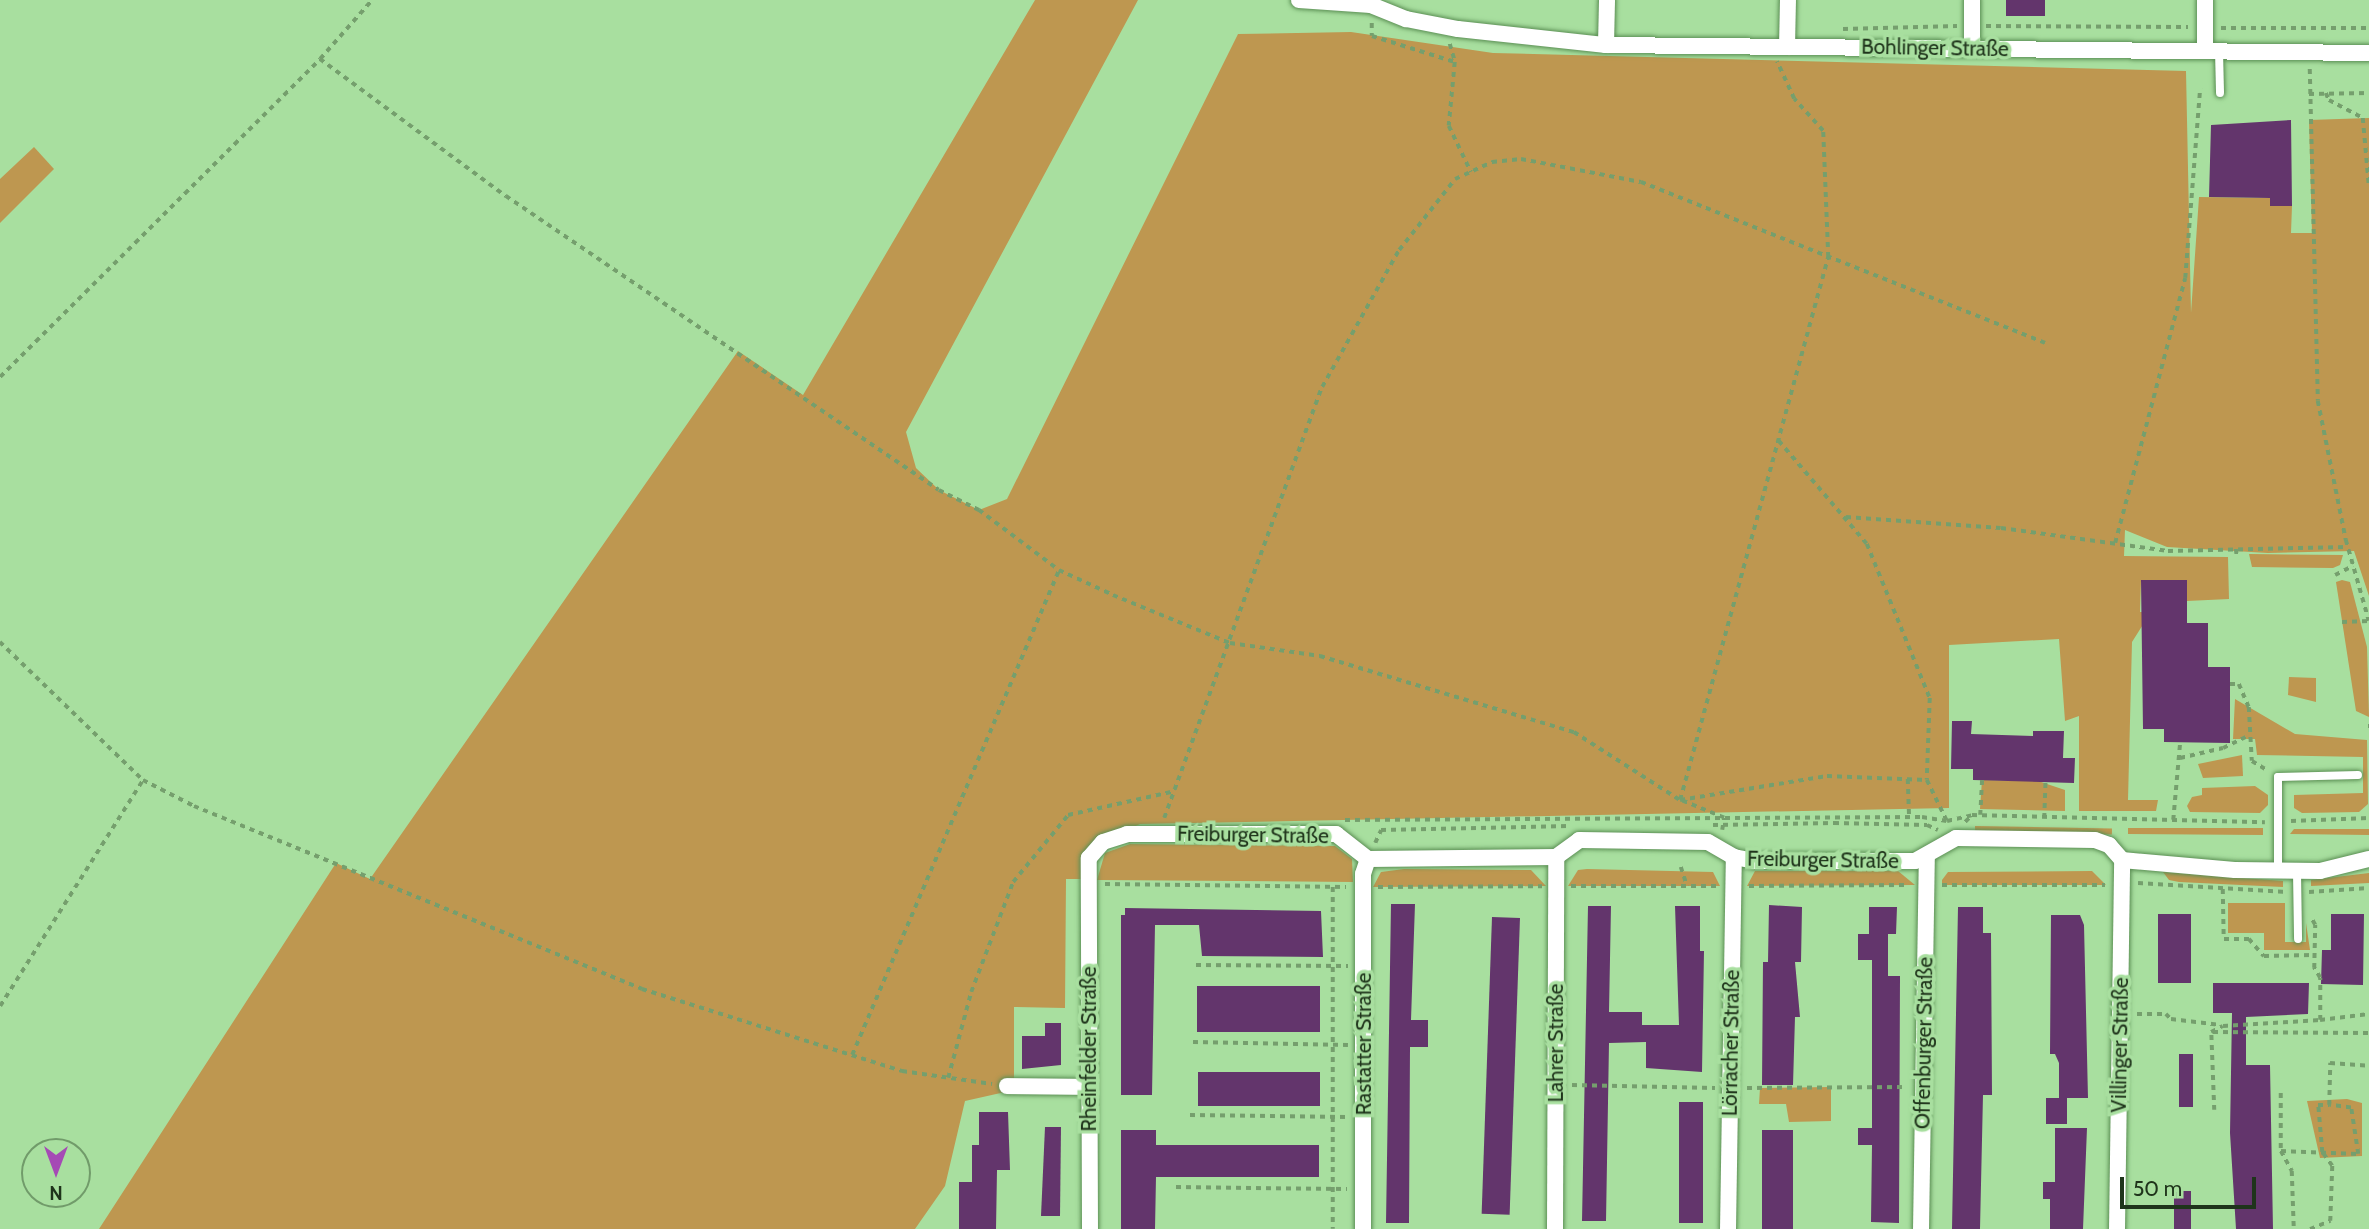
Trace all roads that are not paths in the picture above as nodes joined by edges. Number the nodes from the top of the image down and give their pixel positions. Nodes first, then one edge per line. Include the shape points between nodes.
1 (1299, 0) edge
2 (1607, 0) edge
3 (1788, 0) edge
4 (1972, 0) edge
5 (2206, 0) edge
6 (1372, 3) edge
7 (1606, 45) junction
8 (1787, 47) junction
9 (1972, 49) junction
10 (2212, 51) junction
11 (2369, 53) edge
12 (2220, 93) dead end
13 (2358, 775) dead end
14 (1556, 857) junction
15 (1734, 857) junction
16 (1927, 857) junction
17 (1368, 859) junction
18 (2369, 859) edge
19 (2122, 860) junction
20 (1089, 870) joint
21 (2278, 872) junction
22 (2297, 872) junction
23 (2298, 939) dead end
24 (1007, 1086) road end
25 (1089, 1087) junction
26 (1090, 1229) edge
27 (1363, 1229) edge
28 (1555, 1229) edge
29 (1728, 1229) edge
30 (1921, 1229) edge
31 (2118, 1229) edge

1 - 6 street, Bohlinger Straße
2 - 7 street
3 - 8 street
4 - 9 street
5 - 10 street
6 - 7 street, Bohlinger Straße via 1406,19 1501,35
7 - 8 street, Bohlinger Straße
8 - 9 street, Bohlinger Straße
9 - 10 street, Bohlinger Straße
10 - 11 street, Bohlinger Straße
10 - 12 lane
13 - 21 lane via 2278,777
14 - 15 street, Freiburger Straße via 1579,840 1721,846
14 - 17 street, Freiburger Straße
14 - 28 street, Lahrer Straße
15 - 16 street, Freiburger Straße via 1755,861 1915,861
15 - 29 street, Lörracher Straße
16 - 19 street, Freiburger Straße via 1956,838 2095,840 2109,845
16 - 30 street, Offenburger Straße
17 - 20 street, Freiburger Straße via 1336,834 1127,834 1103,842 1089,858
17 - 27 street, Rastatter Straße via 1363,874
18 - 22 street via 2320,872
19 - 21 street
19 - 31 street, Villinger Straße
20 - 25 street, Rheinfelder Straße
21 - 22 street
22 - 23 lane
24 - 25 street
25 - 26 street, Rheinfelder Straße

